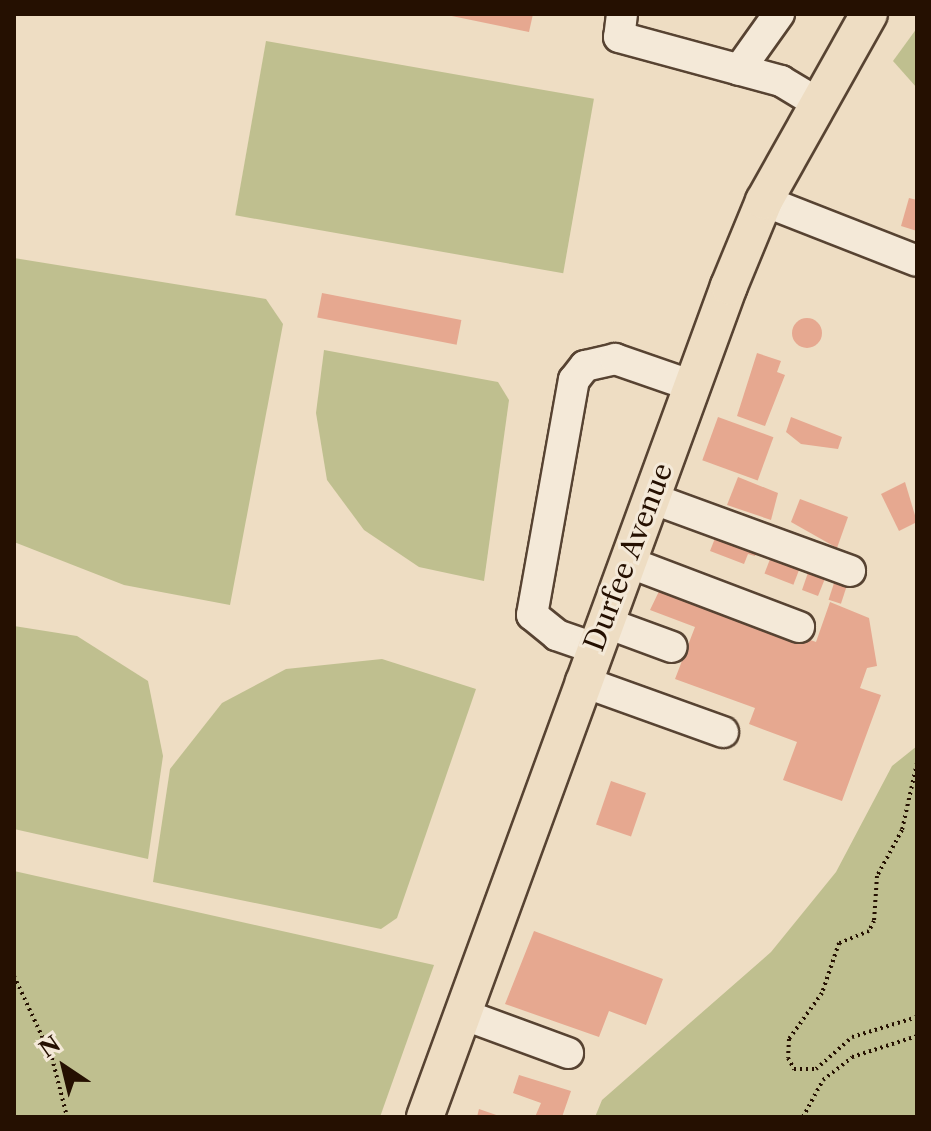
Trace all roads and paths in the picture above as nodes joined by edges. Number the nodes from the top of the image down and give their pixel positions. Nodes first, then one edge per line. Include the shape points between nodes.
1 (622, 14) edge
2 (779, 14) edge
3 (869, 14) edge
4 (739, 70) junction
5 (816, 102) junction
6 (764, 201) junction
7 (916, 262) edge
8 (693, 386) junction
9 (917, 484) edge
10 (651, 498) junction
11 (917, 501) edge
12 (628, 562) junction
13 (850, 571) dead end
14 (799, 627) dead end
15 (599, 635) junction
16 (672, 647) dead end
17 (581, 681) junction
18 (723, 732) dead end
19 (917, 763) edge
20 (14, 976) edge
21 (462, 1014) junction
22 (917, 1017) edge
23 (917, 1036) edge
24 (568, 1053) dead end
25 (816, 1069) junction
26 (823, 1080) junction
27 (67, 1117) edge
28 (425, 1117) edge
29 (803, 1117) edge

1 - 4 lane via 619,37
2 - 4 lane
3 - 5 main road, Durfee Avenue
4 - 5 lane via 781,81
5 - 6 main road, Durfee Avenue
6 - 7 lane
6 - 8 main road, Durfee Avenue
8 - 10 main road, Durfee Avenue
8 - 15 lane via 615,359 585,366 574,380 532,615 557,635
9 - 11 path
10 - 12 main road, Durfee Avenue
10 - 13 lane
12 - 14 lane
12 - 15 main road, Durfee Avenue
15 - 16 lane
15 - 17 main road, Durfee Avenue
17 - 18 lane
17 - 21 main road, Durfee Avenue
19 - 25 path via 902,830 877,876 874,921 869,931 839,943 822,993 789,1039 794,1069
20 - 27 path via 52,1058
21 - 24 lane
21 - 28 main road, Durfee Avenue
22 - 25 path via 852,1037
23 - 26 path via 852,1057
25 - 26 path
26 - 29 path

